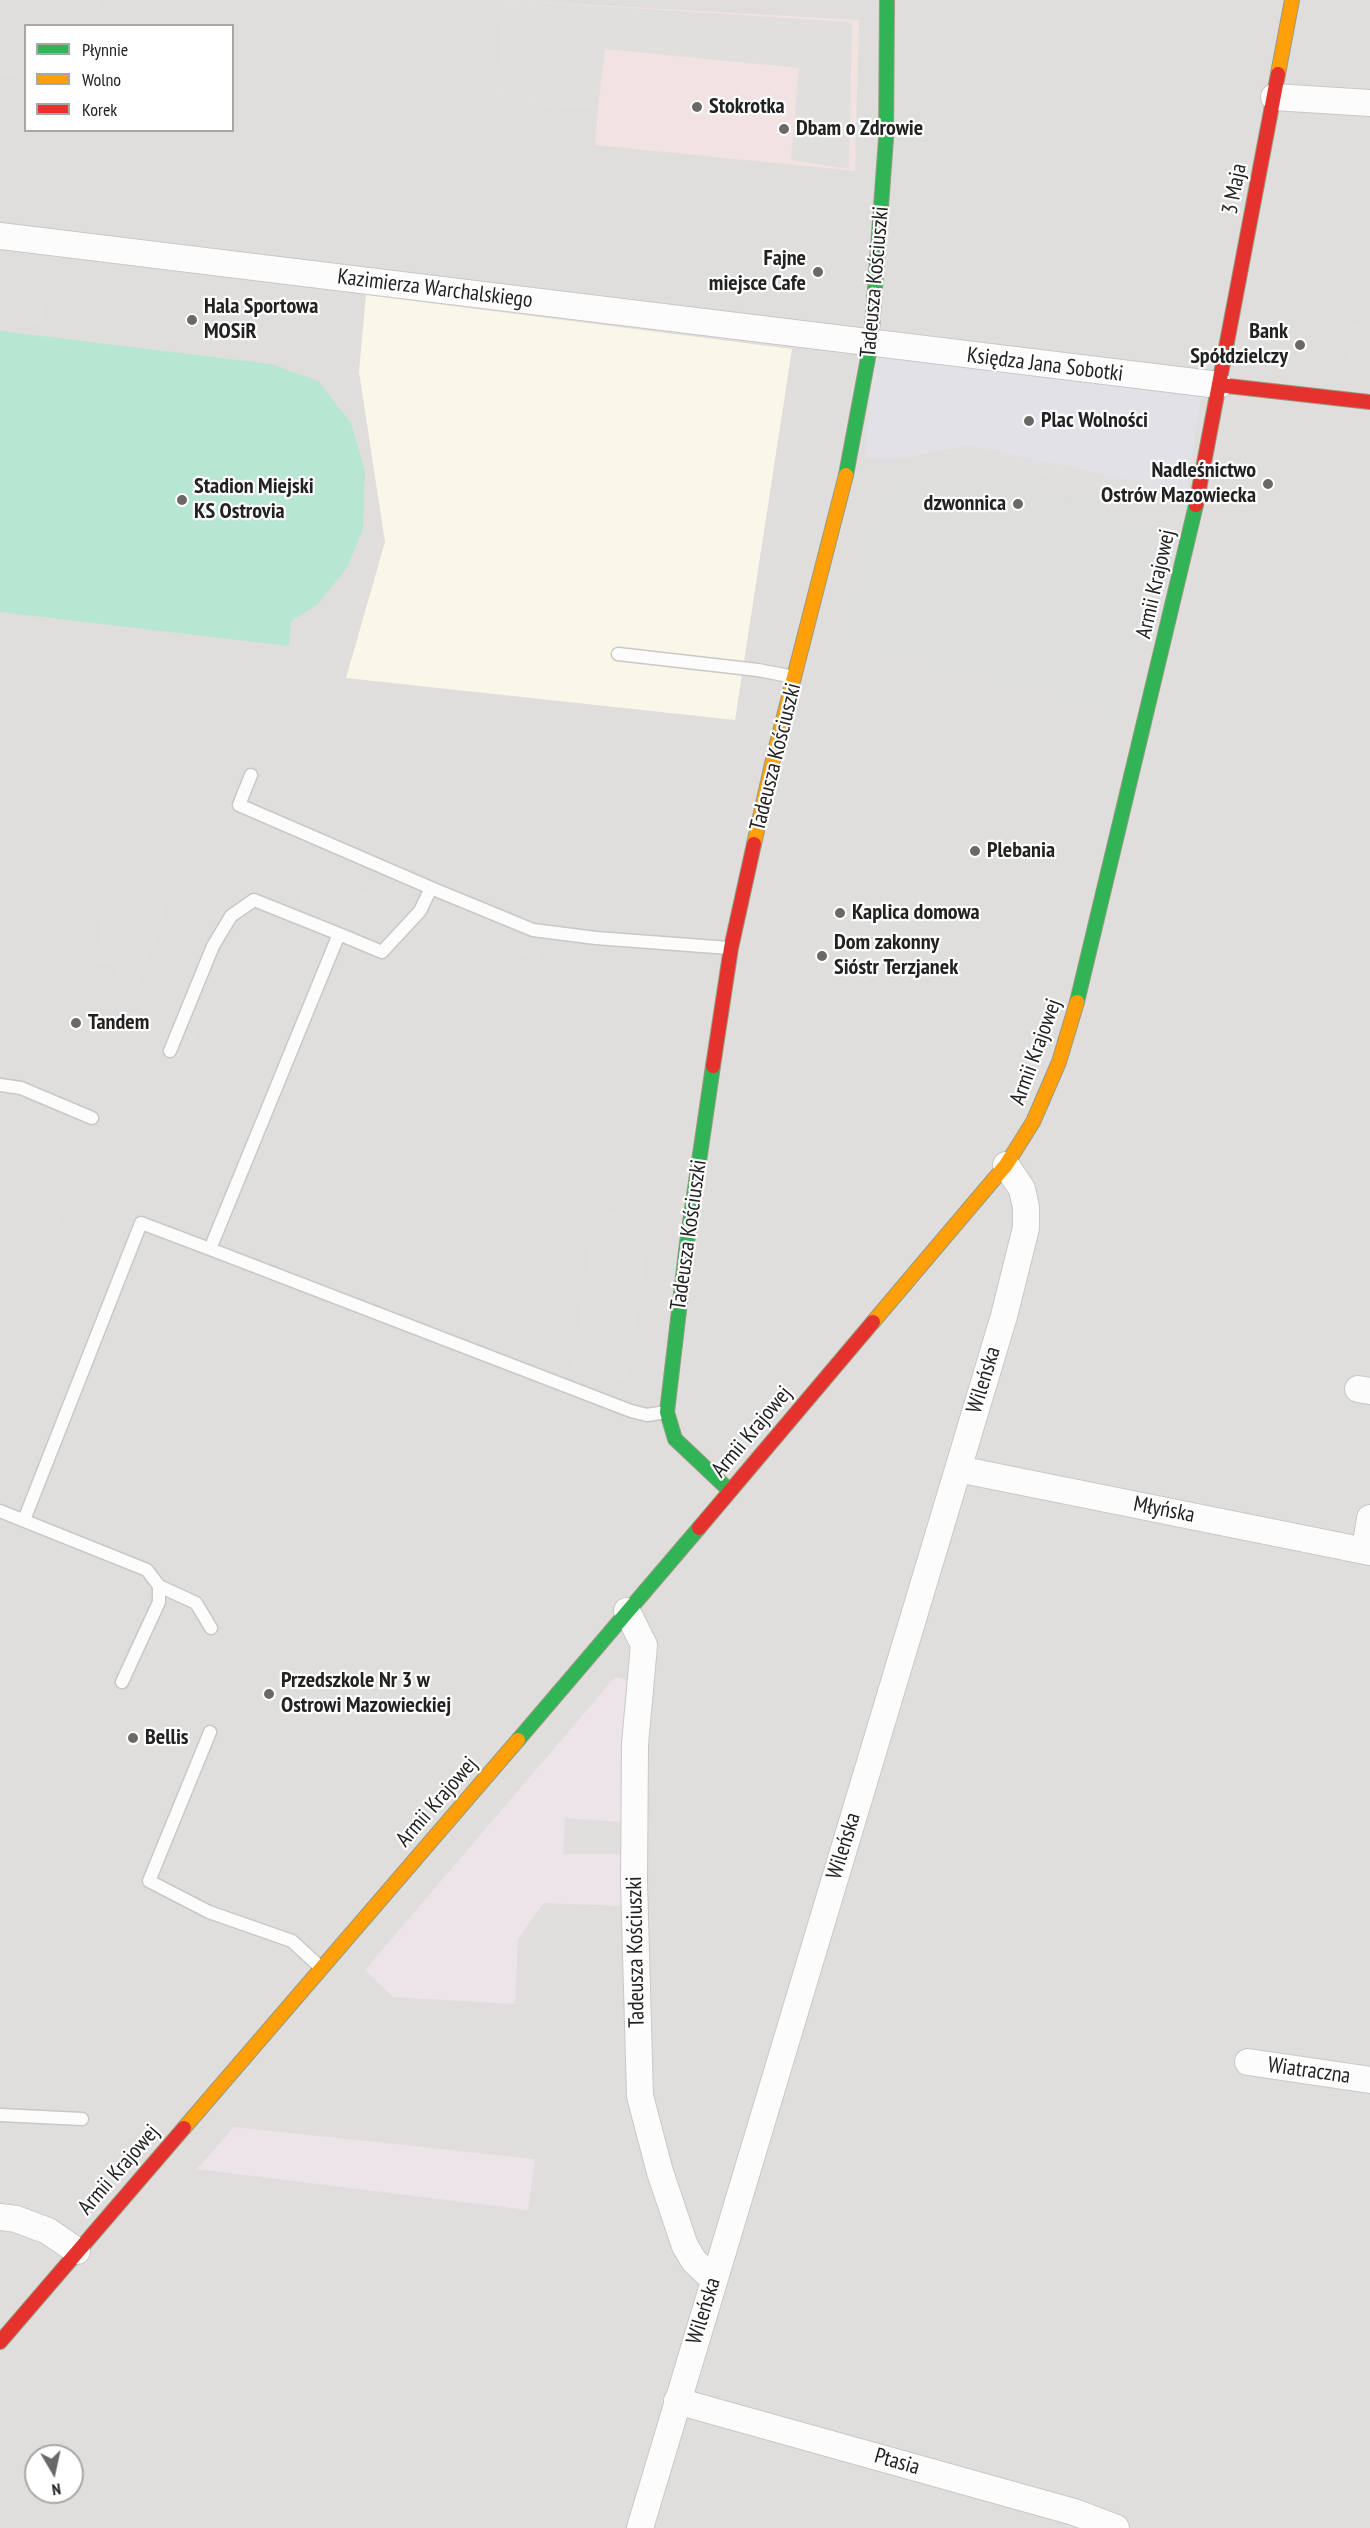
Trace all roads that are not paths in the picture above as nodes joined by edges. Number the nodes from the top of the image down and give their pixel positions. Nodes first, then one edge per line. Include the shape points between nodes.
1 (887, 0) edge
2 (1292, 0) edge
3 (1274, 97) junction
4 (1370, 103) edge
5 (0, 236) edge
6 (871, 342) junction
7 (1219, 386) junction
8 (1370, 402) edge
9 (618, 654) dead end
10 (795, 677) junction
11 (251, 775) dead end
12 (431, 888) junction
13 (339, 934) junction
14 (731, 948) junction
15 (170, 1051) dead end
16 (0, 1085) edge
17 (92, 1118) dead end
18 (1006, 1165) junction
19 (210, 1249) junction
20 (667, 1412) junction
21 (958, 1469) junction
22 (730, 1491) junction
23 (0, 1511) edge
24 (1370, 1518) edge
25 (24, 1520) junction
26 (1368, 1551) edge
27 (159, 1586) junction
28 (627, 1611) junction
29 (212, 1628) dead end
30 (122, 1682) dead end
31 (210, 1731) dead end
32 (321, 1968) junction
33 (1248, 2062) dead end
34 (1370, 2080) edge
35 (0, 2115) edge
36 (82, 2119) dead end
37 (0, 2217) edge
38 (77, 2251) junction
39 (713, 2279) junction
40 (0, 2342) edge
41 (677, 2401) junction
42 (640, 2528) edge
43 (1116, 2528) edge

1 - 6 main road, Tadeusza Kościuszki via 886,139
2 - 3 main road, 3 Maja
3 - 4 street
3 - 7 main road, 3 Maja
5 - 6 street, Kazimierza Warchalskiego
6 - 7 street, Księdza Jana Sobotki
6 - 10 main road, Tadeusza Kościuszki via 850,460
7 - 8 main road
7 - 18 main road, Armii Krajowej via 1185,556 1082,985 1046,1094
9 - 10 lane
10 - 14 main road, Tadeusza Kościuszki
11 - 12 lane via 239,805
12 - 13 lane via 420,910 382,952
12 - 14 lane via 532,930
13 - 15 lane via 254,900 231,916 213,946
13 - 19 lane
14 - 20 main road, Tadeusza Kościuszki via 687,1243
16 - 17 lane via 21,1088
18 - 21 street, Wileńska via 1022,1189 1026,1228
18 - 22 main road, Armii Krajowej
19 - 20 lane via 631,1411 647,1415
19 - 25 lane via 141,1223
20 - 22 main road, Tadeusza Kościuszki via 675,1439
21 - 26 street, Młyńska
21 - 39 street, Wileńska
22 - 28 main road, Armii Krajowej
23 - 25 lane
24 - 26 street
25 - 27 lane via 147,1570
27 - 29 lane via 196,1603
27 - 30 lane via 159,1602
28 - 32 main road, Armii Krajowej
28 - 39 street, Tadeusza Kościuszki via 644,1644 635,1744 640,2096 685,2246
31 - 32 lane via 149,1881 209,1912 292,1941
32 - 38 main road, Armii Krajowej
33 - 34 street, Wiatraczna
35 - 36 lane
37 - 38 street via 48,2231
38 - 40 main road, Armii Krajowej
39 - 41 street, Wileńska
41 - 42 street, Wileńska
41 - 43 street, Ptasia via 1074,2512

